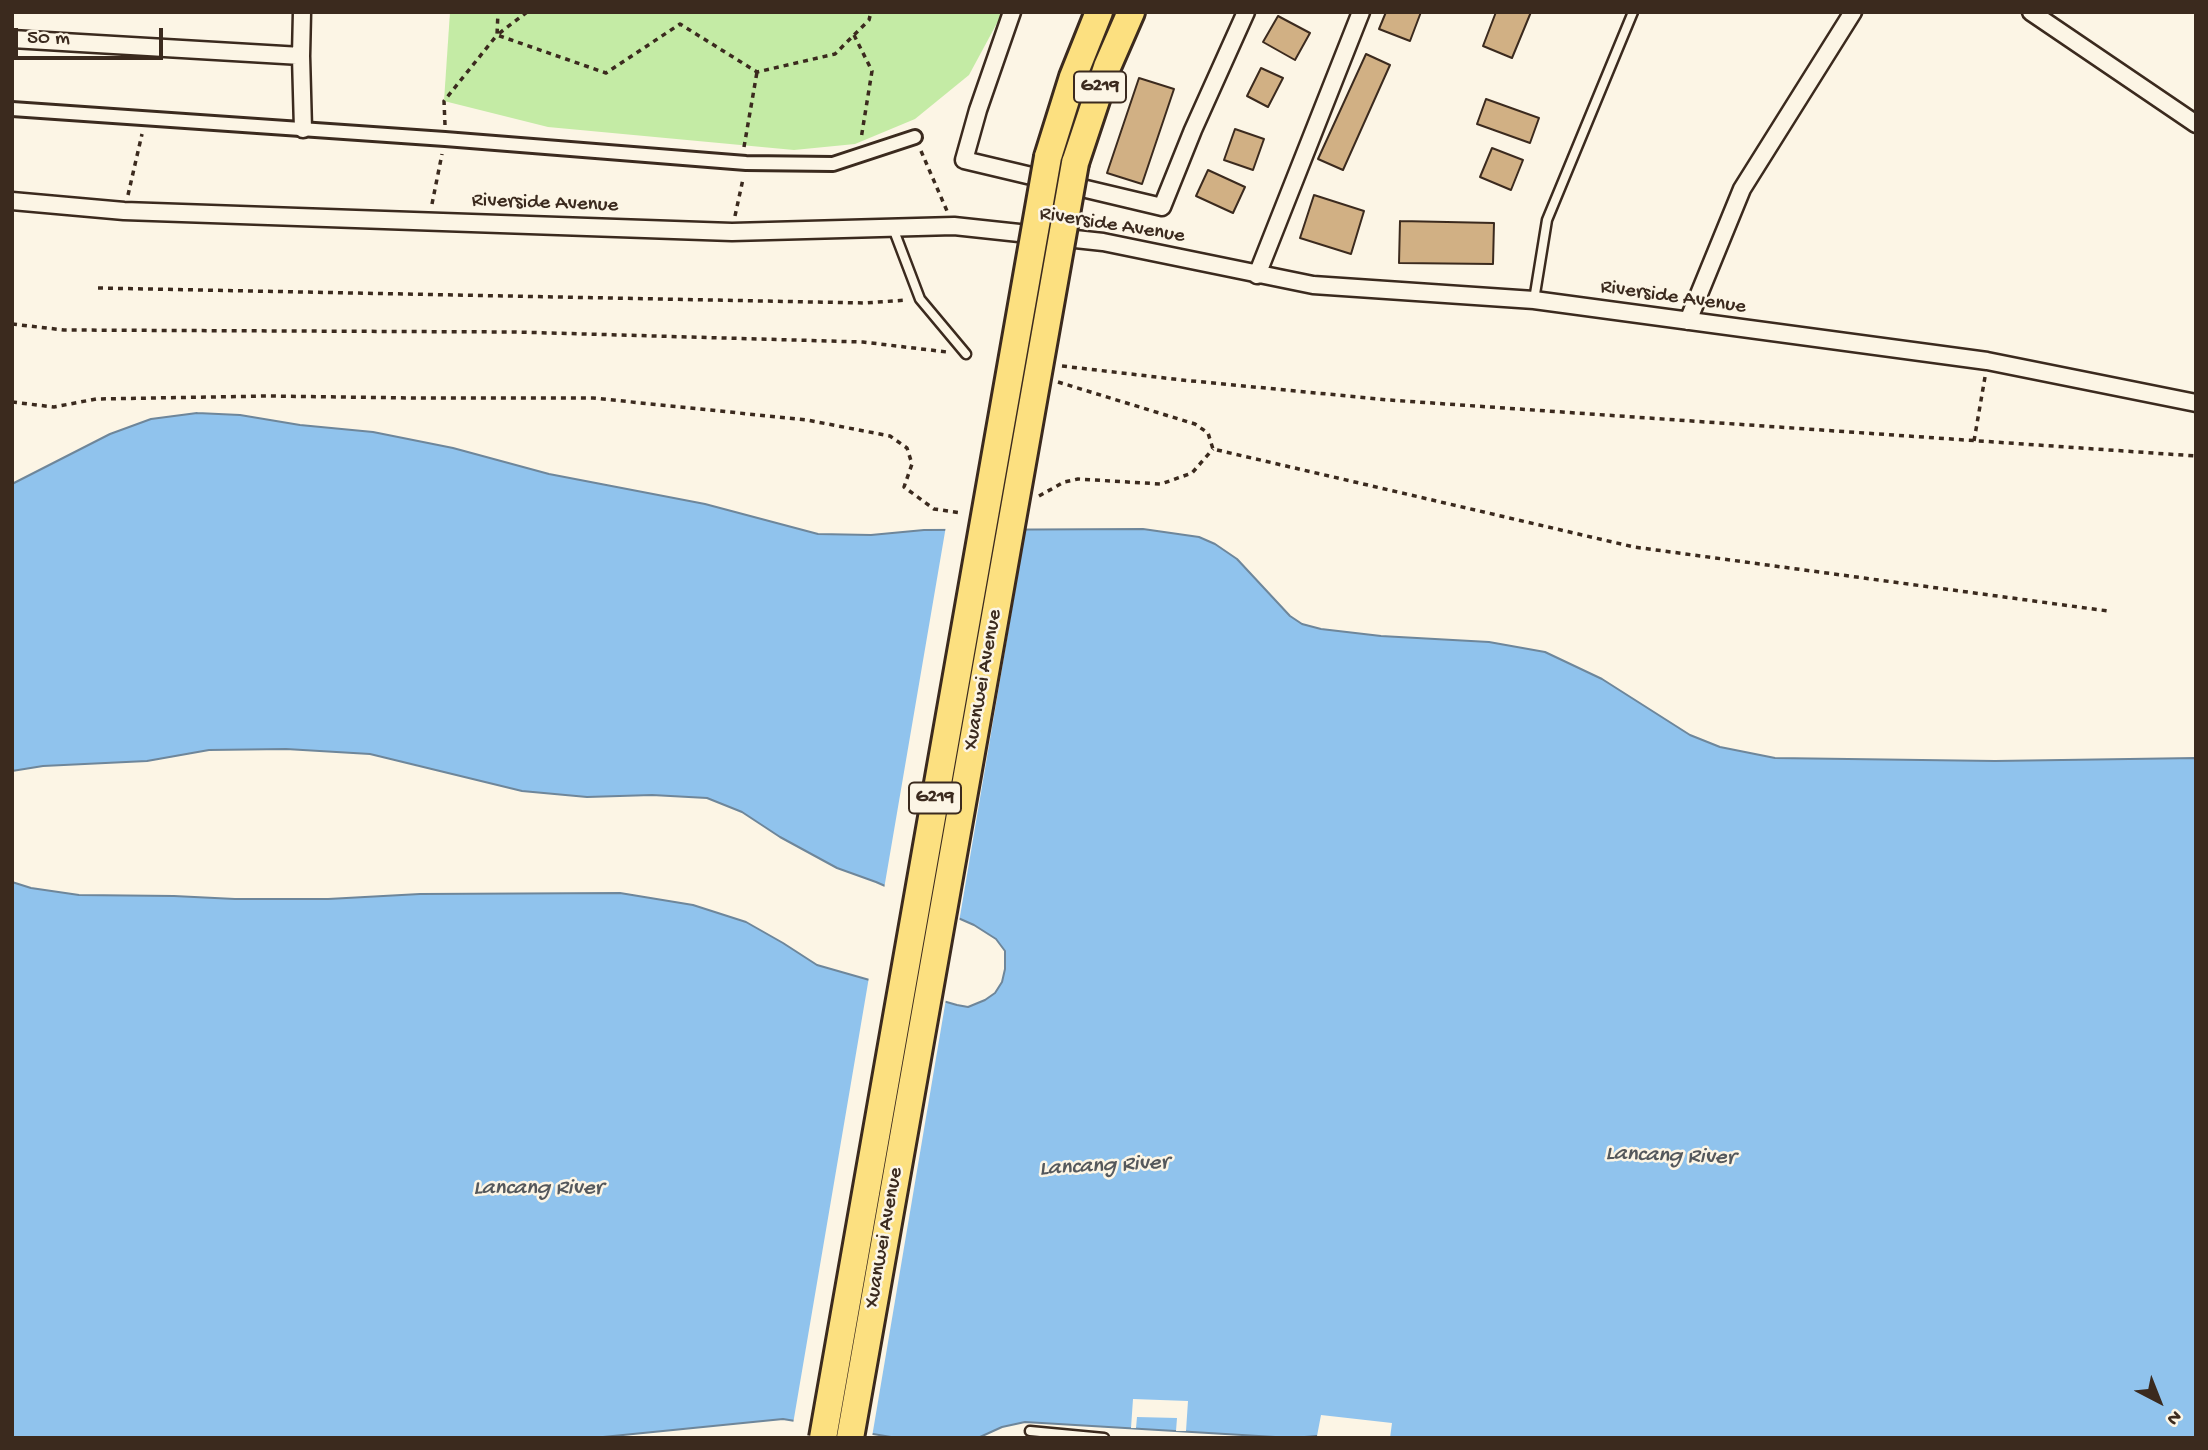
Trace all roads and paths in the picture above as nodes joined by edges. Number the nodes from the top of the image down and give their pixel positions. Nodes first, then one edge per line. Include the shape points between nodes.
1 (302, 12) edge
2 (498, 12) edge
3 (527, 12) edge
4 (871, 12) edge
5 (1012, 12) edge
6 (1099, 12) edge
7 (1131, 12) edge
8 (1246, 12) edge
9 (1361, 12) edge
10 (1633, 12) edge
11 (1853, 12) edge
12 (2031, 12) edge
13 (498, 35) junction
14 (854, 35) junction
15 (12, 39) edge
16 (301, 56) junction
17 (757, 72) junction
18 (12, 109) edge
19 (146, 118) junction
20 (2196, 124) edge
21 (303, 129) junction
22 (915, 137) joint
23 (445, 139) junction
24 (858, 155) junction
25 (746, 163) junction
26 (12, 201) edge
27 (124, 211) junction
28 (429, 220) junction
29 (954, 226) junction
30 (893, 228) junction
31 (732, 232) junction
32 (1257, 275) junction
33 (98, 288) dead end
34 (920, 299) junction
35 (1534, 300) junction
36 (1688, 321) junction
37 (12, 324) edge
38 (966, 355) joint
39 (1987, 361) junction
40 (1060, 366) dead end
41 (1055, 382) dead end
42 (12, 402) edge
43 (2196, 403) edge
44 (1975, 441) junction
45 (1213, 449) junction
46 (2196, 456) edge
47 (1029, 503) dead end
48 (971, 514) dead end
49 (2108, 611) dead end
50 (1030, 1431) dead end
51 (823, 1438) edge
52 (850, 1438) edge
53 (1104, 1438) edge

1 - 16 street
2 - 13 path
3 - 13 path
4 - 14 path
5 - 8 street via 964,160 1162,207
6 - 51 highway, Xuanwei Avenue / G219, bridge via 1048,157
7 - 52 highway, Xuanwei Avenue / G219, bridge via 1075,163
9 - 32 street
10 - 35 lane via 1547,220
11 - 36 street via 1742,188
12 - 20 street
13 - 17 path via 606,73 680,23
13 - 23 path via 444,101
14 - 17 path via 835,54
14 - 24 path via 872,71
15 - 16 street
16 - 21 street
17 - 25 path via 743,145
18 - 19 street
19 - 21 street
19 - 27 path
21 - 23 street
22 - 24 street
22 - 29 path
23 - 25 street
23 - 28 path
24 - 25 street via 833,164
25 - 31 path
26 - 27 street, Riverside Avenue
27 - 28 street, Riverside Avenue
28 - 31 street, Riverside Avenue
29 - 30 street, Riverside Avenue
29 - 32 street, Riverside Avenue via 1104,242
30 - 31 street, Riverside Avenue
30 - 34 lane
32 - 35 street, Riverside Avenue via 1313,285
33 - 34 path via 851,303
34 - 38 lane
35 - 36 street, Riverside Avenue
36 - 39 street, Riverside Avenue
37 - 38 path via 64,330 516,332 849,342
39 - 43 street, Riverside Avenue
39 - 44 path
40 - 44 path via 1389,400
41 - 45 path via 1195,424 1208,433
42 - 48 path via 54,407 96,399 268,396 593,398 807,420 890,436 907,448 912,464 904,487 934,509
44 - 46 path
45 - 47 path via 1192,473 1161,484 1078,478
45 - 49 path via 1634,547
50 - 53 lane

